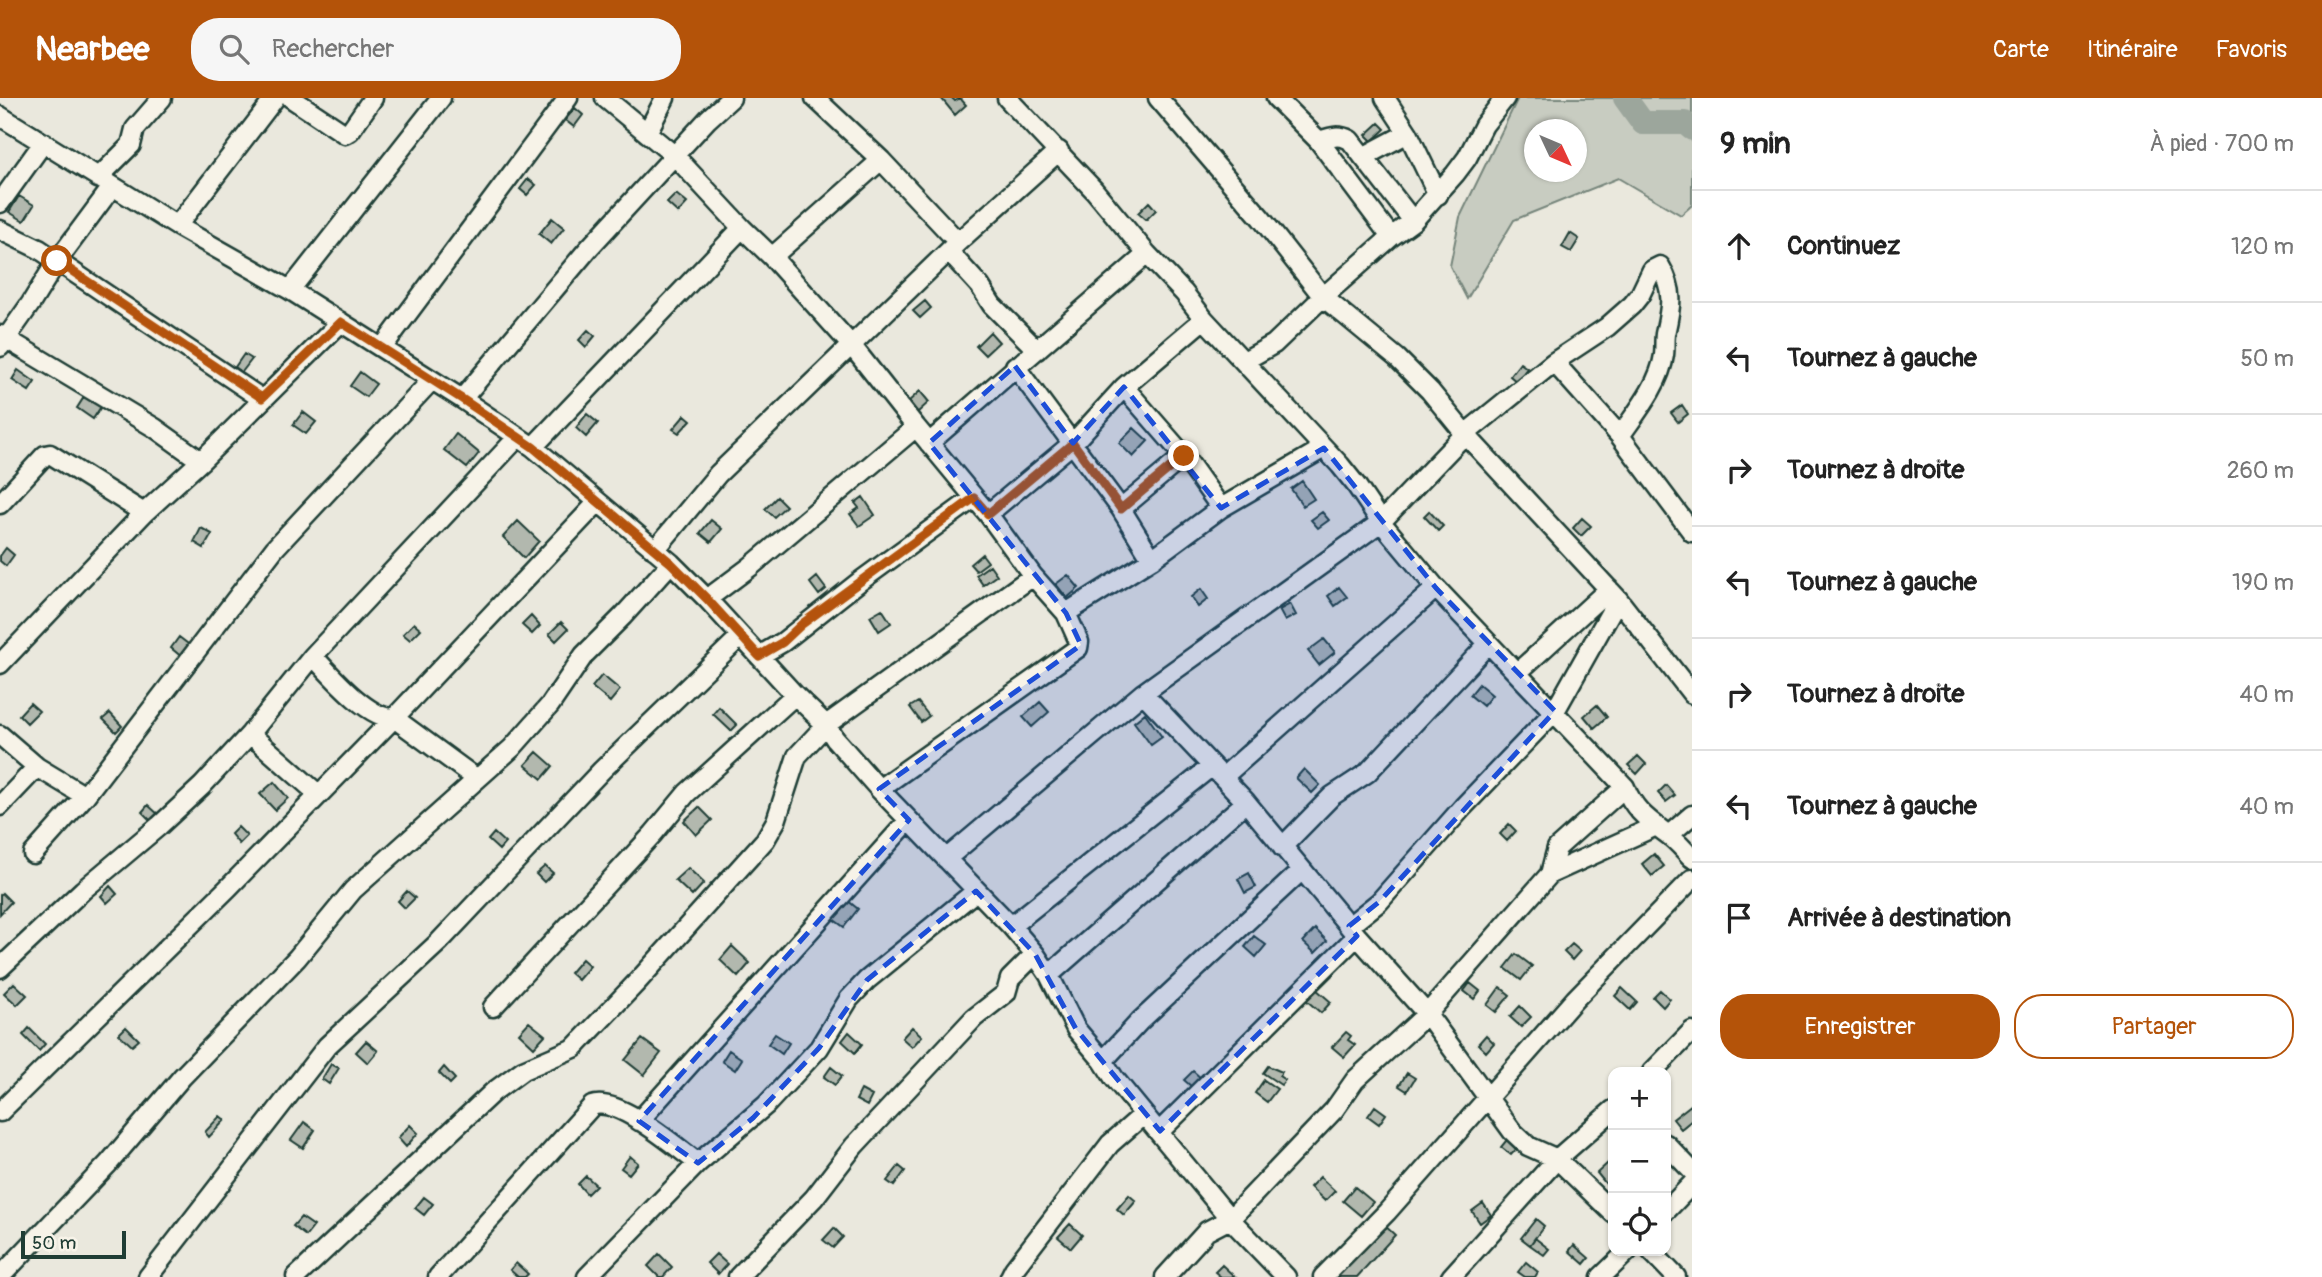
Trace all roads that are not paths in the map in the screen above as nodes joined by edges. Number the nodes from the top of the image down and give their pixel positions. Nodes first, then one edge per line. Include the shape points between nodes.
1 (162, 98) edge
2 (275, 98) edge
3 (291, 98) edge
4 (373, 98) edge
5 (441, 98) edge
6 (568, 98) edge
7 (605, 98) edge
8 (664, 98) edge
9 (731, 98) edge
10 (815, 98) edge
11 (1007, 98) edge
12 (1158, 98) edge
13 (1276, 98) edge
14 (1385, 98) edge
15 (1505, 98) edge
16 (0, 116) edge
17 (647, 133) junction
18 (1408, 133) junction
19 (1319, 141) junction
20 (43, 143) junction
21 (1059, 151) junction
22 (675, 156) junction
23 (1363, 157) junction
24 (881, 160) junction
25 (105, 182) junction
26 (1438, 195) junction
27 (0, 203) edge
28 (1413, 221) junction
29 (177, 226) junction
30 (742, 228) junction
31 (0, 230) edge
32 (1391, 237) junction
33 (954, 247) junction
34 (62, 254) junction
35 (1147, 254) junction
36 (772, 257) junction
37 (290, 290) junction
38 (1323, 297) junction
39 (1204, 319) junction
40 (341, 322) junction
41 (2, 341) edge
42 (852, 346) junction
43 (382, 348) junction
44 (1037, 350) junction
45 (1244, 361) junction
46 (1554, 362) junction
47 (1015, 366) junction
48 (432, 381) junction
49 (1124, 387) junction
50 (262, 398) junction
51 (462, 399) junction
52 (916, 428) junction
53 (1465, 434) junction
54 (1620, 436) junction
55 (525, 442) junction
56 (929, 443) junction
57 (1073, 443) junction
58 (1324, 448) junction
59 (1184, 456) junction
60 (201, 461) junction
61 (974, 498) junction
62 (598, 502) junction
63 (0, 505) edge
64 (1221, 508) junction
65 (1121, 509) junction
66 (144, 513) junction
67 (988, 514) junction
68 (1381, 522) junction
69 (1692, 532) edge
70 (655, 550) junction
71 (1152, 559) junction
72 (671, 563) junction
73 (1033, 576) junction
74 (1436, 588) junction
75 (1613, 594) junction
76 (707, 599) junction
77 (1066, 613) junction
78 (741, 636) junction
79 (1488, 644) junction
80 (313, 656) junction
81 (759, 656) junction
82 (0, 664) edge
83 (1518, 672) junction
84 (1143, 693) junction
85 (1692, 694) edge
86 (795, 695) junction
87 (1555, 712) junction
88 (394, 718) junction
89 (826, 725) junction
90 (250, 734) junction
91 (0, 735) edge
92 (37, 766) junction
93 (1217, 772) junction
94 (477, 779) junction
95 (1625, 787) junction
96 (879, 789) junction
97 (318, 794) junction
98 (85, 796) junction
99 (1246, 802) junction
100 (0, 806) edge
101 (1692, 815) edge
102 (909, 820) junction
103 (1662, 831) junction
104 (1282, 847) junction
105 (33, 854) dead end
106 (1692, 858) edge
107 (946, 859) junction
108 (1303, 870) junction
109 (1550, 874) junction
110 (1692, 879) edge
111 (976, 891) junction
112 (1011, 926) junction
113 (1353, 931) junction
114 (1035, 954) junction
115 (0, 968) edge
116 (1049, 975) junction
117 (493, 1007) dead end
118 (1427, 1014) junction
119 (1692, 1031) edge
120 (1103, 1061) junction
121 (1657, 1067) edge
122 (1488, 1097) junction
123 (0, 1112) edge
124 (1608, 1114) edge
125 (1143, 1115) junction
126 (639, 1121) junction
127 (1160, 1132) junction
128 (1671, 1149) edge
129 (1557, 1159) junction
130 (698, 1163) junction
131 (1692, 1171) edge
132 (1692, 1184) edge
133 (1671, 1206) edge
134 (1608, 1208) edge
135 (1230, 1219) junction
136 (1623, 1256) edge
137 (1656, 1256) edge
138 (0, 1277) edge
139 (148, 1277) edge
140 (296, 1277) edge
141 (438, 1277) edge
142 (587, 1277) edge
143 (738, 1277) edge
144 (1010, 1277) edge
145 (1165, 1277) edge
146 (1286, 1277) edge
147 (1323, 1277) edge
148 (1451, 1277) edge
149 (1601, 1277) edge
150 (1676, 1277) edge

1 - 25 street via 135,129 131,145
2 - 29 street
3 - 4 street via 345,134
5 - 37 street
6 - 43 street
7 - 17 street
8 - 17 street
9 - 22 street
10 - 24 street
11 - 21 street
12 - 38 street
13 - 19 street
14 - 18 street
15 - 26 street
16 - 20 street
17 - 22 street
18 - 23 street
18 - 26 street
19 - 23 street via 1342,136
19 - 32 street
20 - 25 street
20 - 27 street
21 - 33 street
21 - 35 street
22 - 30 street
22 - 51 street via 589,248
23 - 28 street
24 - 33 street
24 - 36 street
25 - 29 street
25 - 34 street
26 - 28 street
28 - 32 street
29 - 37 street
30 - 36 street
30 - 55 street
31 - 34 street via 39,249
32 - 38 street
33 - 42 street
33 - 44 street via 992,305
34 - 41 street
34 - 50 street
35 - 39 street
35 - 44 street
36 - 42 street
37 - 40 street
38 - 45 street via 1274,344
38 - 53 street via 1397,358
39 - 45 street
39 - 49 street
40 - 43 street
40 - 50 street
41 - 60 street via 155,428
42 - 52 street
42 - 70 street via 718,474
43 - 48 street
44 - 47 street
45 - 58 street
46 - 53 street
46 - 54 street
46 - 54 street via 1632,305 1652,271 1660,266 1669,284 1672,307 1664,355 1648,396
47 - 56 street
47 - 57 street
48 - 51 street
48 - 98 street via 275,548
49 - 57 street
49 - 59 street
50 - 60 street
51 - 55 street
52 - 56 street
52 - 76 street
53 - 68 street
53 - 75 street
54 - 69 street
55 - 62 street
55 - 80 street
56 - 61 street
57 - 65 street
57 - 67 street
58 - 64 street
58 - 68 street
59 - 64 street
59 - 65 street
60 - 66 street
61 - 67 street
61 - 81 street
62 - 70 street
62 - 88 street
63 - 66 street via 50,454
64 - 71 street
65 - 71 street
66 - 82 street
67 - 73 street
68 - 74 street
68 - 84 street
70 - 72 street
71 - 77 street
72 - 76 street
72 - 94 street via 584,655 550,705 512,748
73 - 77 street
73 - 89 street
74 - 79 street
74 - 93 street
75 - 83 street
75 - 85 street
75 - 87 street
76 - 78 street
77 - 96 street via 1078,648
78 - 81 street
78 - 139 street via 602,770 439,942 327,1046
79 - 83 street
79 - 104 street via 1367,773 1332,796
80 - 88 street via 339,685 370,709
80 - 90 street
81 - 86 street
83 - 87 street
84 - 93 street
84 - 107 street
86 - 89 street
86 - 117 street via 687,793
87 - 95 street
87 - 113 street
88 - 94 street
88 - 97 street
89 - 96 street
89 - 140 street via 797,756 776,821 765,840 629,991 574,1048 523,1070 493,1092
90 - 97 street
90 - 115 street via 202,786
91 - 92 street
92 - 98 street
92 - 100 street
93 - 99 street
93 - 112 street
94 - 138 street via 353,890 297,958
95 - 103 street via 1633,804
95 - 109 street via 1557,848
96 - 102 street
97 - 123 street via 161,956
98 - 105 street
99 - 104 street
99 - 116 street
101 - 103 street
102 - 107 street
102 - 126 street
103 - 106 street
103 - 109 street
104 - 108 street
107 - 111 street
108 - 113 street
108 - 120 street
109 - 118 street
110 - 122 street
111 - 112 street
111 - 130 street via 867,980 849,999 819,1048 753,1118
112 - 114 street
113 - 118 street
113 - 127 street
114 - 116 street
114 - 143 street via 1010,979 1006,993 974,1018
116 - 120 street via 1076,1029
118 - 122 street
118 - 135 street via 1355,1080 1334,1110
119 - 121 street
120 - 125 street
122 - 129 street via 1519,1139
122 - 147 street
124 - 129 street
125 - 127 street
125 - 144 street via 1110,1144
126 - 130 street
126 - 141 street via 609,1105 592,1106
127 - 135 street
128 - 131 street
129 - 134 street
129 - 148 street
130 - 142 street
132 - 133 street
135 - 145 street via 1207,1231
135 - 146 street
136 - 149 street
137 - 150 street

